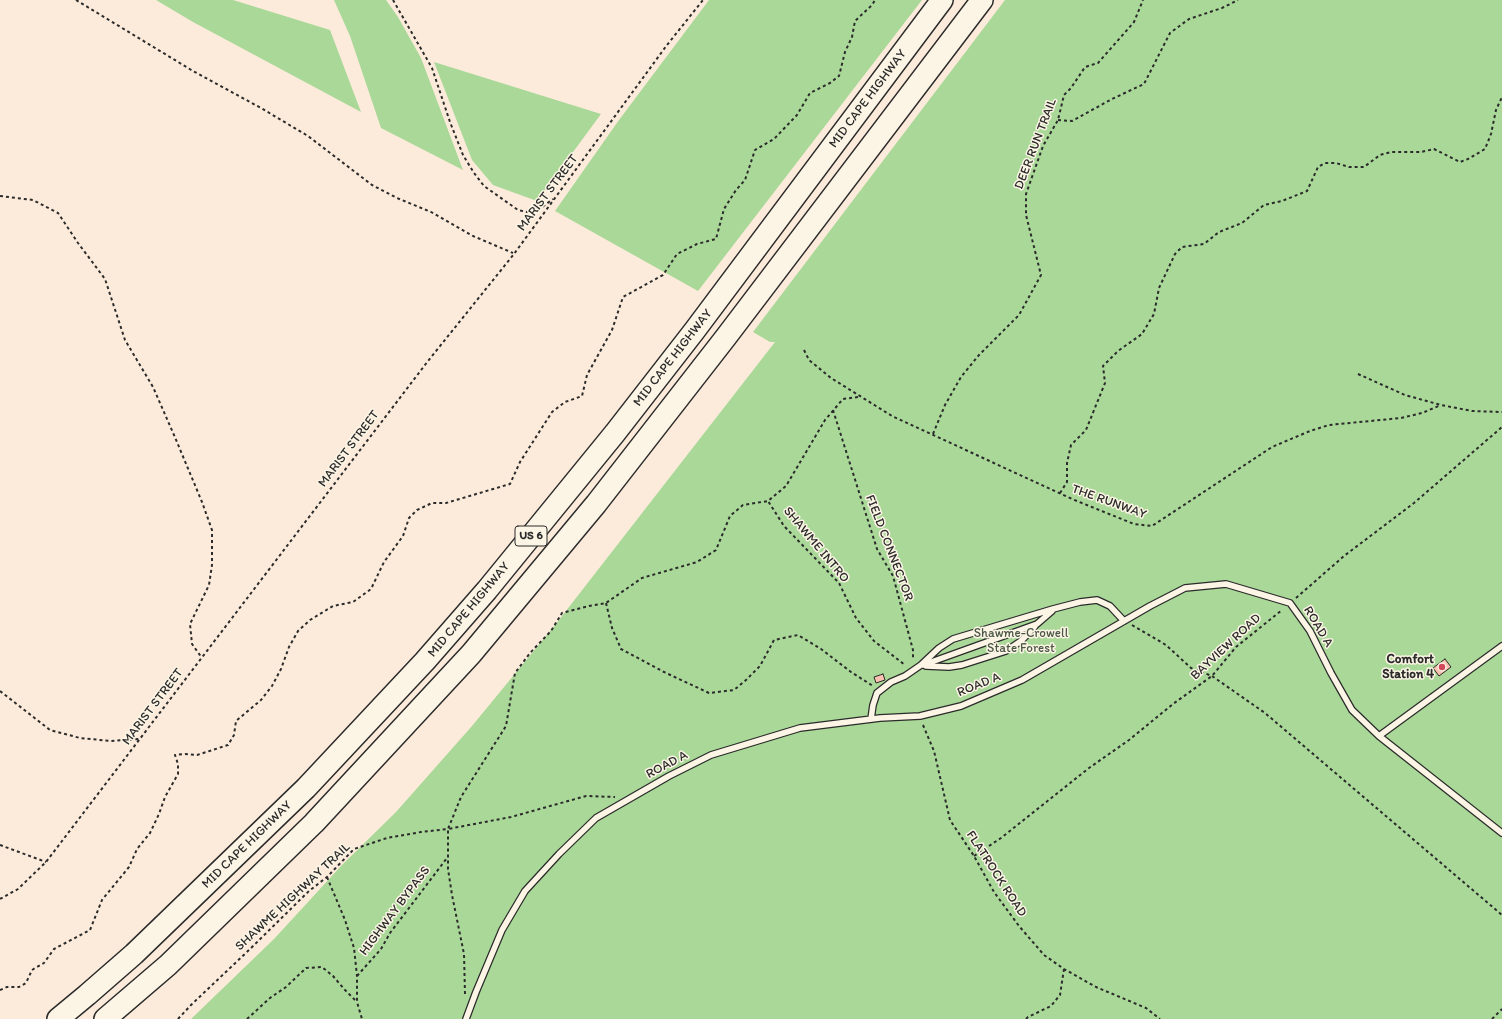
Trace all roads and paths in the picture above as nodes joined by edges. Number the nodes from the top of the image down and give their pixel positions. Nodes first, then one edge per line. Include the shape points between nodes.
1 (76, 0) edge
2 (393, 0) edge
3 (703, 0) edge
4 (875, 0) edge
5 (942, 0) edge
6 (982, 0) edge
7 (1143, 0) edge
8 (1238, 0) edge
9 (1502, 97) edge
10 (1058, 120) junction
11 (0, 196) edge
12 (556, 197) junction
13 (514, 254) junction
14 (804, 350) dead end
15 (1358, 374) dead end
16 (859, 396) junction
17 (1441, 405) junction
18 (833, 410) junction
19 (1502, 412) edge
20 (1502, 427) edge
21 (933, 434) junction
22 (1060, 493) junction
23 (768, 501) junction
24 (606, 603) junction
25 (1290, 603) junction
26 (1054, 609) junction
27 (1124, 621) junction
28 (1037, 624) junction
29 (1502, 646) edge
30 (202, 658) junction
31 (921, 665) junction
32 (913, 671) junction
33 (1212, 676) junction
34 (881, 690) junction
35 (0, 691) edge
36 (920, 716) junction
37 (871, 719) junction
38 (1379, 736) junction
39 (140, 739) junction
40 (633, 797) junction
41 (448, 829) junction
42 (1502, 833) edge
43 (0, 845) edge
44 (974, 856) junction
45 (448, 857) junction
46 (46, 862) junction
47 (327, 877) junction
48 (0, 899) edge
49 (1502, 915) edge
50 (1064, 969) junction
51 (357, 976) junction
52 (0, 990) edge
53 (357, 1002) junction
54 (1502, 1009) edge
55 (467, 1018) edge
56 (58, 1019) edge
57 (105, 1019) edge
58 (178, 1019) edge
59 (247, 1019) edge
60 (362, 1019) edge
61 (1026, 1019) edge
62 (1160, 1019) edge
63 (1492, 1019) edge

1 - 13 path via 193,71 308,136 372,185
2 - 12 path via 432,68 463,156 484,186 518,210 527,212 538,210
3 - 12 path, MARIST STREET
4 - 52 path via 855,21 840,76 810,92 797,115 774,139 755,150 745,180 724,209 716,239 697,244 677,254 663,275 623,297 612,330 587,375 582,396 565,402 552,412 520,462 510,484 446,503 432,503 417,510 409,518 403,536 384,562 371,589 353,602 333,606 298,630 272,686 261,700 236,720 234,735 228,745 197,755 175,755 178,774 150,833 137,849 129,867 102,900 90,930 54,949 44,963 32,970 26,983 19,987
5 - 56 highway, MID CAPE HIGHWAY / US 6 via 686,342 615,433 426,662 306,788 134,954
6 - 57 highway, US 6 via 606,492 471,654 314,823 168,965
7 - 10 path, DEER RUN TRAIL via 1134,22 1098,63 1085,67 1064,95
8 - 10 path via 1189,19 1170,33 1144,84 1072,121
9 - 22 path via 1485,149 1468,159 1460,162 1434,149 1421,152 1391,152 1380,155 1364,167 1325,163 1318,167 1307,191 1264,205 1242,223 1219,232 1204,244 1182,246 1175,254 1159,288 1154,314 1142,334 1118,351 1103,366 1105,383 1086,430 1071,445 1067,463 1067,482
10 - 21 path, DEER RUN TRAIL via 1043,146 1026,194 1026,215 1041,275 1018,315 961,377 945,405
11 - 30 path via 33,200 58,213 105,279 126,340 153,387 174,435 212,530 209,584 190,624 192,644
12 - 13 path, MARIST STREET
13 - 30 path, MARIST STREET via 428,361
14 - 16 path, THE RUNWAY via 809,360
15 - 17 path via 1406,395
16 - 18 path, SHAWME INTRO via 843,399
16 - 21 path, THE RUNWAY via 892,416
17 - 19 path via 1472,412
17 - 22 path, THE RUNWAY via 1422,414 1329,425 1310,431 1272,447 1152,526 1134,524
18 - 23 path, SHAWME INTRO via 824,420 786,486
18 - 32 path, FIELD CONNECTOR via 877,549 893,576 913,650
20 - 25 path, BAYVIEW ROAD via 1414,503 1344,556
21 - 22 path, THE RUNWAY
23 - 24 path via 743,505 730,516 716,550 697,562 642,578
23 - 32 path, SHAWME INTRO via 784,526 839,583 856,618 874,641
24 - 34 path via 612,628 621,649 709,693 734,690 760,666 774,640 798,635
24 - 41 path via 562,613 551,632 515,673 506,726 460,797
25 - 27 lane, ROAD A via 1226,584 1185,588
25 - 33 path, BAYVIEW ROAD via 1236,647
25 - 38 lane, ROAD A via 1310,631 1352,710
26 - 27 lane via 1097,600 1110,606
26 - 28 lane
26 - 31 lane via 953,639
27 - 33 path via 1166,645 1191,668
27 - 36 lane, ROAD A via 1022,680 961,706
28 - 31 lane
28 - 31 lane via 1021,641 1006,651 962,665
29 - 38 lane
30 - 39 path, MARIST STREET
31 - 32 lane
32 - 34 lane
33 - 44 path, BAYVIEW ROAD
33 - 49 path via 1265,713
34 - 37 lane via 877,693
35 - 39 path via 50,730 80,738 111,741
36 - 37 lane, ROAD A
36 - 44 path, FLATROCK ROAD via 934,751 950,820
37 - 40 lane, ROAD A via 800,728 711,755
38 - 42 lane, ROAD A
39 - 46 path, MARIST STREET
40 - 41 path, SHAWME HIGHWAY TRAIL via 586,796 505,818
40 - 55 lane, ROAD A via 596,818 525,891 502,930
41 - 45 path
41 - 47 path, SHAWME HIGHWAY TRAIL via 387,838 354,849
43 - 46 path
44 - 50 path, FLATROCK ROAD via 994,892 1019,926 1044,955
45 - 51 path, HIGHWAY BYPASS via 390,933 381,950
45 - 55 path via 452,895 466,969 464,988
46 - 48 path, MARIST STREET via 18,889
47 - 51 path via 354,948
47 - 58 path, SHAWME HIGHWAY TRAIL via 309,891
50 - 61 path via 1060,995 1051,1006
50 - 62 path, FLATROCK ROAD via 1096,987 1146,1008
51 - 53 path
53 - 59 path via 322,967 306,968
53 - 60 path
54 - 63 path

